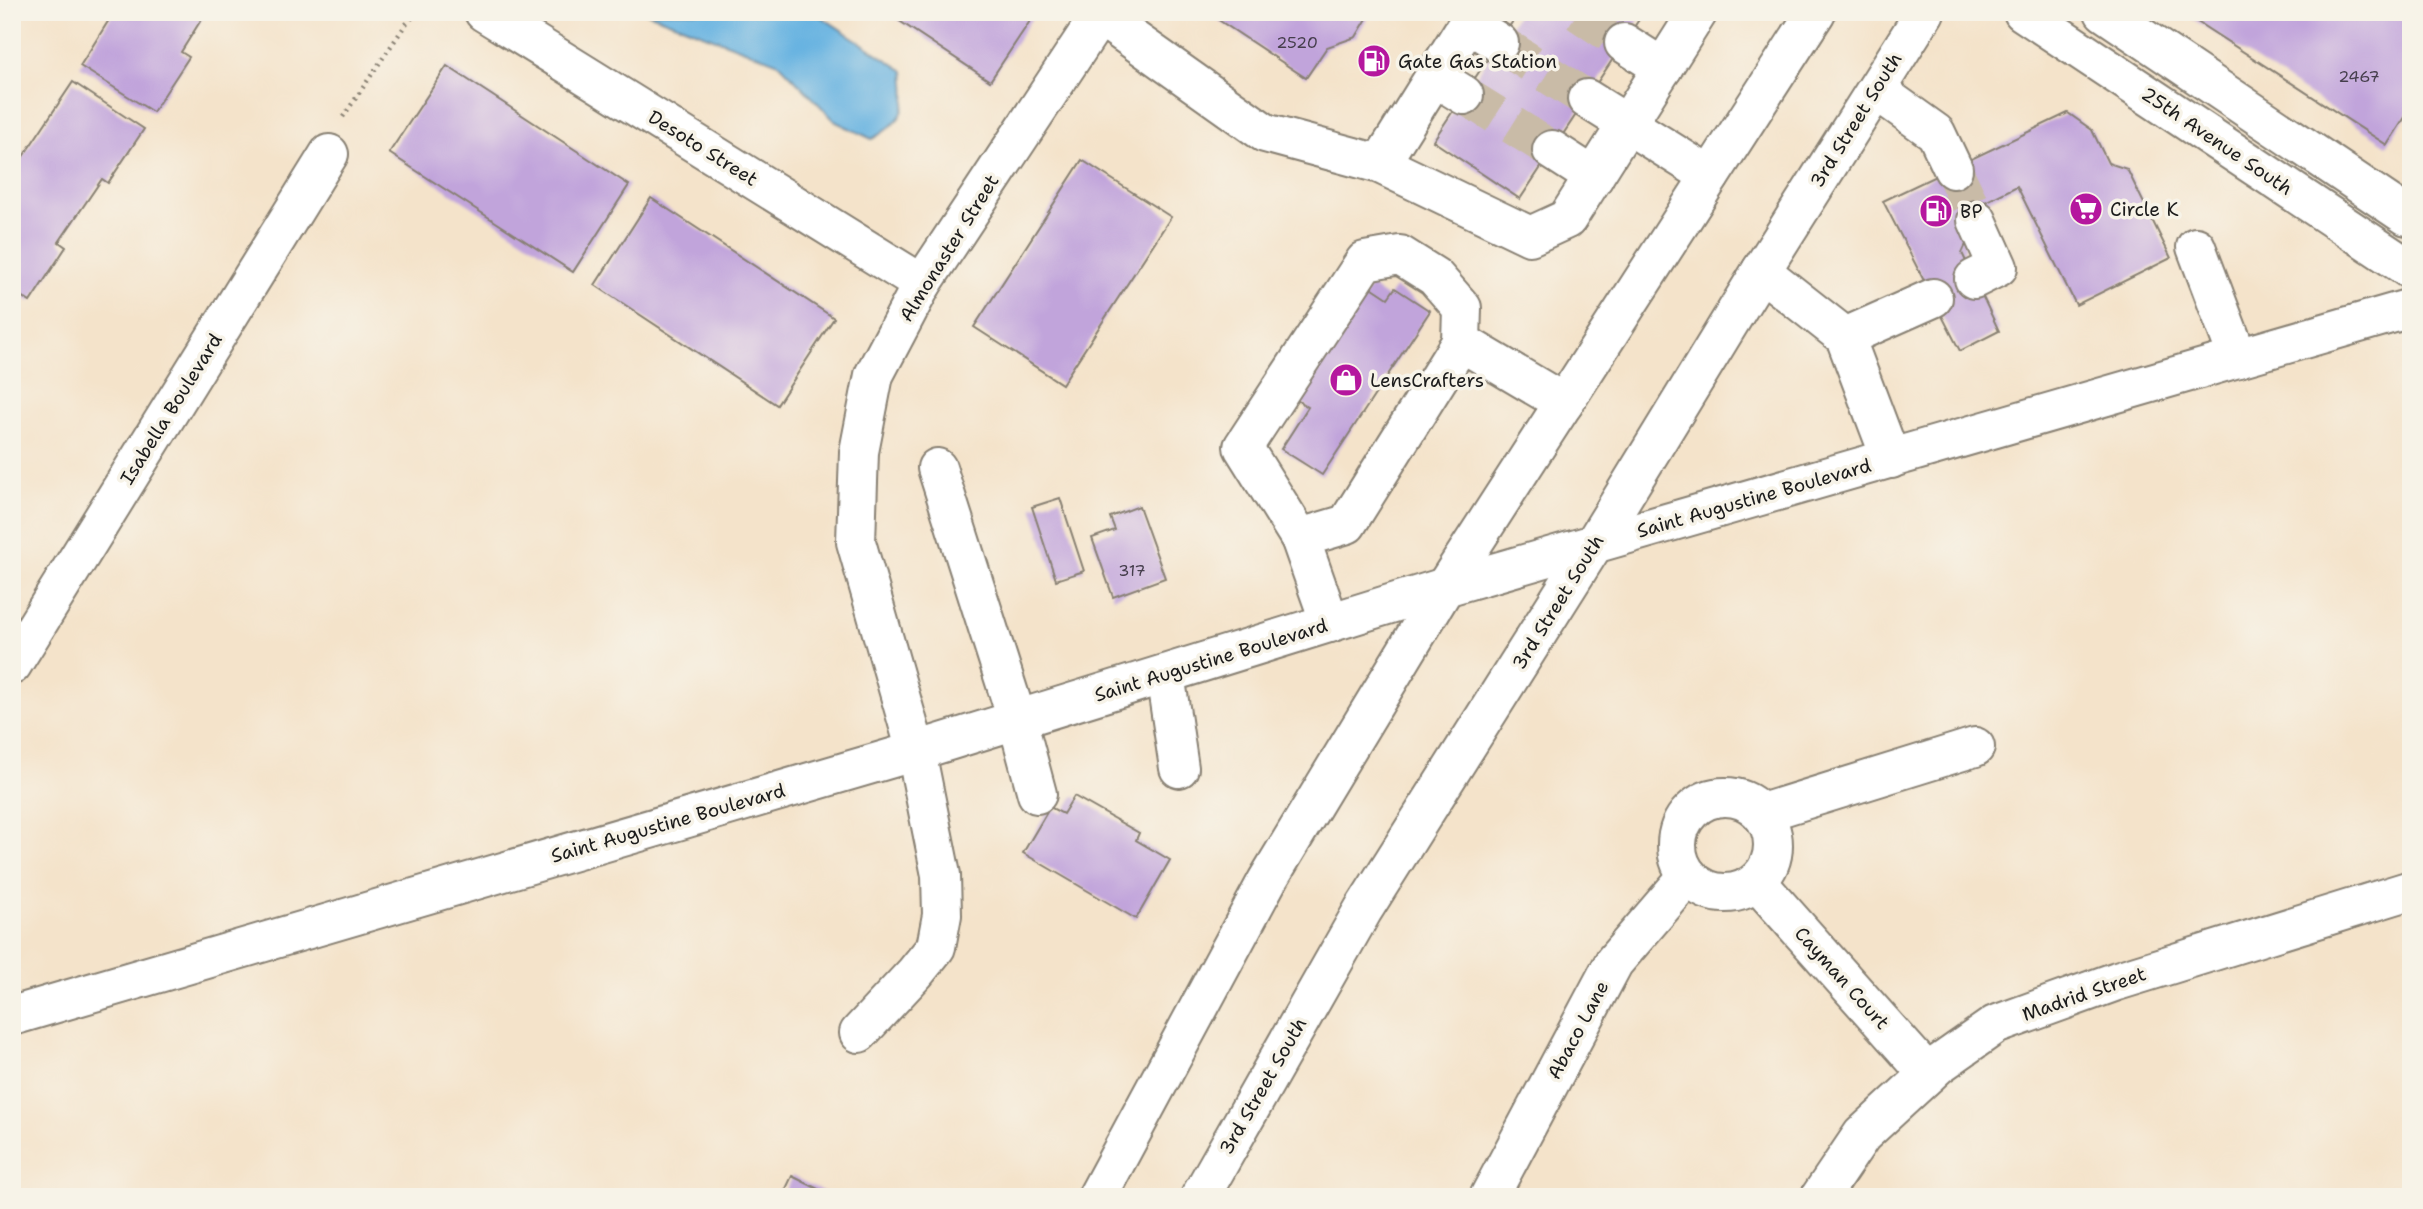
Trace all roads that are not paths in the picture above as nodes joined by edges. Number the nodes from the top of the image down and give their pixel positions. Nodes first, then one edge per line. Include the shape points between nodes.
1 (484, 12) edge
2 (1698, 12) edge
3 (1816, 12) edge
4 (1925, 12) edge
5 (2023, 12) edge
6 (2099, 12) edge
7 (2104, 12) edge
8 (1101, 14) edge
9 (1481, 26) edge
10 (1624, 43) tunnel mouth
11 (2075, 47) junction
12 (1663, 68) junction
13 (1875, 90) junction
14 (1587, 99) tunnel mouth
15 (1628, 123) junction
16 (1552, 150) tunnel mouth
17 (329, 154) road end
18 (1380, 164) junction
19 (1953, 169) tunnel mouth
20 (1710, 176) junction
21 (1594, 177) junction
22 (2409, 213) edge
23 (1977, 220) tunnel mouth
24 (2196, 247) dead end
25 (2399, 261) edge
26 (1760, 271) junction
27 (1975, 279) dead end
28 (922, 284) junction
29 (1933, 298) dead end
30 (2411, 308) edge
31 (1845, 337) junction
32 (1461, 342) junction
33 (2238, 358) junction
34 (1564, 403) junction
35 (1891, 458) junction
36 (937, 468) dead end
37 (1300, 538) junction
38 (1594, 544) junction
39 (1445, 587) junction
40 (1330, 623) junction
41 (12, 665) edge
42 (1165, 674) junction
43 (1017, 719) junction
44 (1975, 747) dead end
45 (916, 751) junction
46 (1179, 768) dead end
47 (1037, 794) dead end
48 (1762, 813) junction
49 (1688, 876) junction
50 (1757, 882) junction
51 (2411, 890) edge
52 (12, 1016) edge
53 (859, 1033) dead end
54 (1928, 1074) junction
55 (1097, 1197) edge
56 (1200, 1197) edge
57 (1489, 1197) edge
58 (1820, 1197) edge

1 - 28 street, Desoto Street
2 - 12 street
3 - 20 street
4 - 13 street, 3rd Street South
5 - 11 street, 25th Avenue South
6 - 11 street
7 - 22 street
8 - 18 street via 1265,133
8 - 28 street, Almonaster Street
9 - 18 street via 1450,86
10 - 12 street
11 - 25 street, 25th Avenue South
12 - 15 street
13 - 19 street via 1936,133
13 - 26 street, 3rd Street South
14 - 15 street
15 - 20 street
15 - 21 street
16 - 21 street
17 - 41 street, Isabella Boulevard
18 - 21 street via 1530,236 1567,219
20 - 34 street
22 - 25 street
23 - 27 street via 1998,267
24 - 33 street
26 - 31 street
26 - 38 street, 3rd Street South
28 - 45 street, Almonaster Street via 874,375 859,452 856,542
29 - 31 street
30 - 33 street, Saint Augustine Boulevard
31 - 35 street
32 - 34 street
32 - 37 street via 1347,524
32 - 37 street via 1462,308 1435,277 1400,255 1365,261 1243,447
33 - 35 street, Saint Augustine Boulevard
34 - 39 street
35 - 38 street, Saint Augustine Boulevard
36 - 43 street
37 - 40 street
38 - 39 street, Saint Augustine Boulevard
38 - 56 street, 3rd Street South via 1363,911
39 - 40 street, Saint Augustine Boulevard
39 - 55 street via 1266,881
40 - 42 street, Saint Augustine Boulevard
42 - 43 street, Saint Augustine Boulevard
42 - 46 street
43 - 45 street, Saint Augustine Boulevard
43 - 47 street
44 - 48 street
45 - 52 street, Saint Augustine Boulevard
45 - 53 street, Almonaster Street via 941,875 942,915 936,947
48 - 49 street via 1747,801 1728,796 1710,798 1693,808 1675,841 1678,860
48 - 50 street via 1772,829 1774,849
49 - 50 street via 1721,894
49 - 57 street, Abaco Lane via 1614,962
50 - 54 street, Cayman Court
51 - 54 street, Madrid Street via 2117,981 1995,1025
54 - 58 street, Madrid Street via 1862,1135

